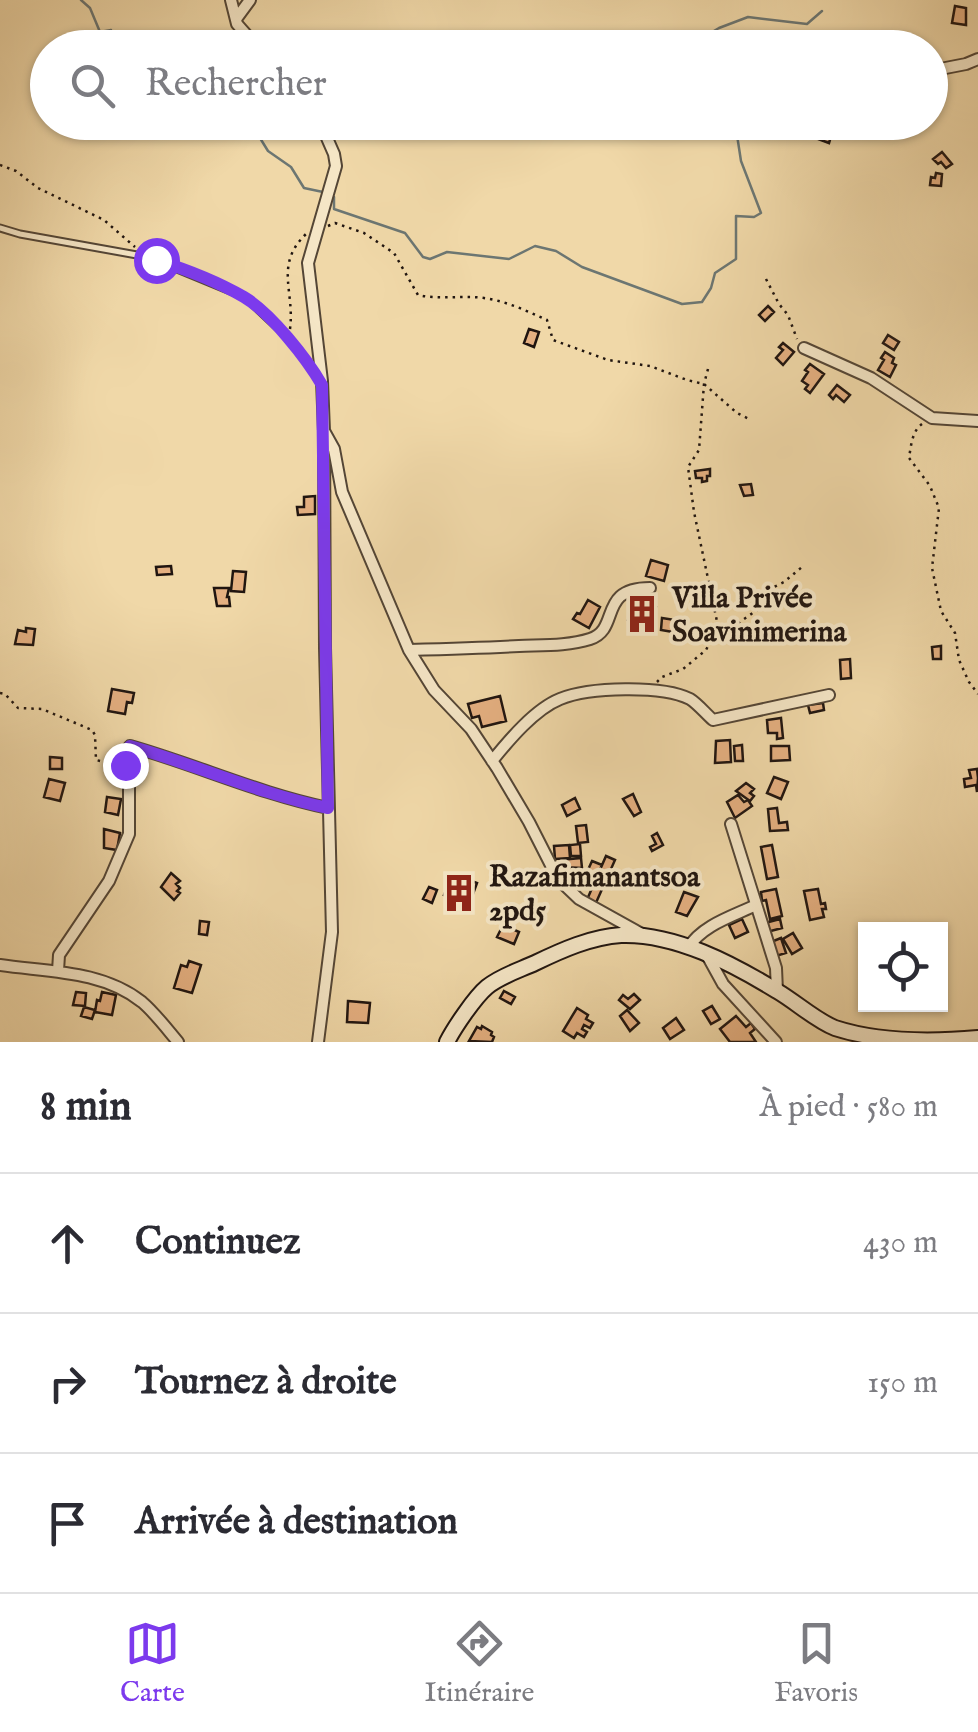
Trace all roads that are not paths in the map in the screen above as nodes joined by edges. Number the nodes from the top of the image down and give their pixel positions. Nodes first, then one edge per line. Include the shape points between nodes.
1 (232, 0) edge
2 (250, 0) edge
3 (236, 19) junction
4 (244, 30) edge
5 (978, 59) edge
6 (948, 68) edge
7 (328, 140) edge
8 (0, 228) edge
9 (804, 348) road end
10 (322, 385) junction
11 (978, 422) edge
12 (324, 431) junction
13 (650, 588) dead end
14 (409, 650) junction
15 (828, 696) dead end
16 (492, 761) junction
17 (328, 808) junction
18 (731, 824) dead end
19 (756, 904) junction
20 (646, 936) junction
21 (688, 948) junction
22 (706, 955) junction
23 (0, 965) edge
24 (58, 972) junction
25 (777, 990) junction
26 (832, 1027) junction
27 (978, 1038) edge
28 (178, 1042) edge
29 (318, 1042) edge
30 (447, 1042) edge
31 (776, 1042) edge
32 (857, 1042) edge

1 - 3 street
2 - 3 street
3 - 4 street
5 - 6 street
7 - 10 street via 336,166 308,263
8 - 10 lane via 148,257 245,298
9 - 11 street via 871,378 932,418
10 - 12 street
12 - 14 street via 342,492
12 - 17 street
13 - 14 street via 623,592 602,632 587,640
14 - 16 street
15 - 16 street via 713,720 690,700 648,690 579,694 559,699
16 - 20 street via 558,879 579,900
17 - 24 street via 130,746 123,754 129,834 109,880 58,954
17 - 29 street via 332,932
18 - 19 street
19 - 21 street via 711,926
19 - 25 street
20 - 21 main road
20 - 30 main road via 585,942 488,986
21 - 22 main road
22 - 25 main road
22 - 31 street
23 - 24 street
24 - 28 street via 127,992
25 - 26 main road
26 - 27 main road via 890,1039
26 - 32 street

